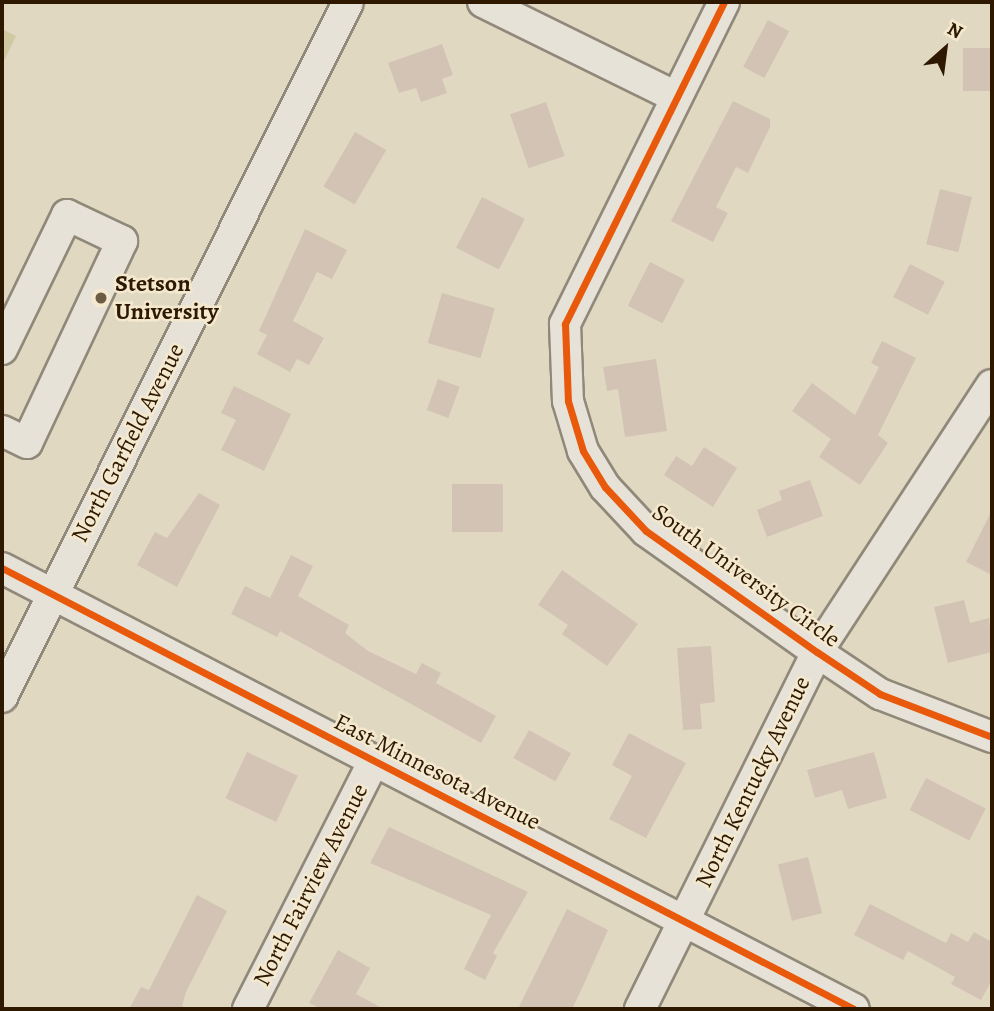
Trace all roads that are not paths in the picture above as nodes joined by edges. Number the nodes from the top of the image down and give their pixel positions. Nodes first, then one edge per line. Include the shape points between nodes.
1 (348, 2) edge
2 (483, 2) edge
3 (724, 2) edge
4 (674, 96) junction
5 (2, 349) edge
6 (992, 385) edge
7 (2, 431) edge
8 (2, 568) edge
9 (52, 594) junction
10 (817, 652) junction
11 (2, 697) edge
12 (992, 737) edge
13 (374, 761) junction
14 (685, 922) junction
15 (248, 1009) edge
16 (640, 1009) edge
17 (854, 1009) edge

1 - 9 street, North Garfield Avenue
2 - 4 street
3 - 4 street, South University Circle
4 - 10 street, South University Circle via 565,324 568,401 583,451 605,487 646,531
5 - 7 street via 67,215 122,241 27,443
6 - 10 street, North Kentucky Avenue
8 - 9 street, East Minnesota Avenue
9 - 11 street, North Garfield Avenue
9 - 13 street, East Minnesota Avenue
10 - 12 street, South University Circle via 880,694
10 - 14 street, North Kentucky Avenue
13 - 14 street, East Minnesota Avenue
13 - 15 street, North Fairview Avenue
14 - 16 street, North Kentucky Avenue
14 - 17 street, East Minnesota Avenue

